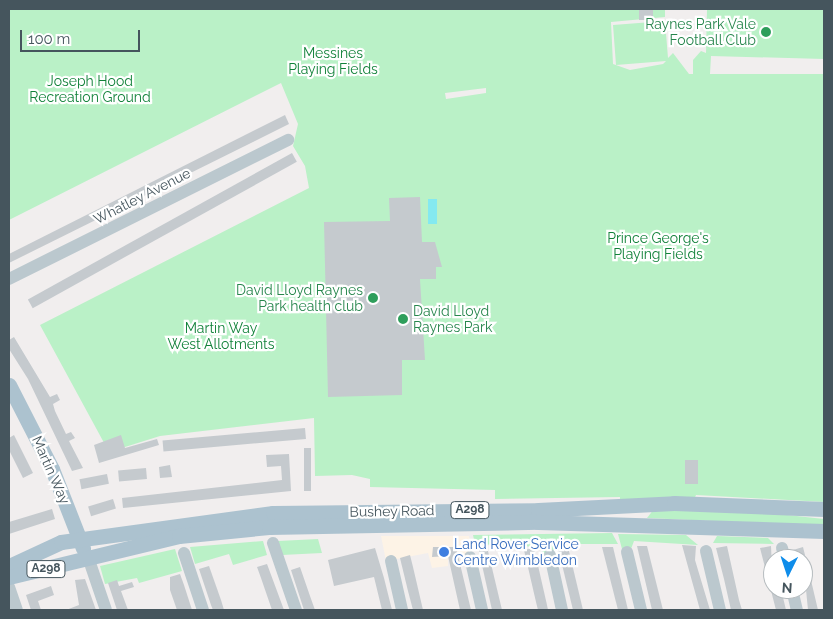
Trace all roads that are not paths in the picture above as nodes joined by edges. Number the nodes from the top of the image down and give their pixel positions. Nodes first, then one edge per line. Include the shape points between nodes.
1 (288, 140) dead end
2 (9, 279) edge
3 (9, 385) edge
4 (642, 504) junction
5 (781, 507) junction
6 (824, 509) edge
7 (824, 514) edge
8 (643, 526) junction
9 (824, 531) edge
10 (80, 540) junction
11 (146, 544) junction
12 (273, 544) dead end
13 (706, 551) dead end
14 (627, 552) dead end
15 (184, 553) dead end
16 (550, 555) dead end
17 (470, 557) dead end
18 (391, 561) dead end
19 (87, 563) junction
20 (9, 566) edge
21 (9, 577) edge
22 (9, 586) edge
23 (17, 610) edge
24 (106, 610) edge
25 (203, 610) edge
26 (296, 610) edge
27 (402, 610) edge
28 (482, 610) edge
29 (562, 610) edge
30 (641, 610) edge
31 (720, 610) edge

1 - 2 street, Whatley Avenue
3 - 10 main road, Martin Way via 52,469
4 - 5 main road, Bushey Road / A298
4 - 8 main road
4 - 10 main road, Bushey Road / A298 via 273,513
5 - 6 main road, Bushey Road / A298
5 - 7 main road, Bushey Road
8 - 9 main road, Bushey Road / A298
8 - 11 main road, Bushey Road / A298 via 538,522 269,527
10 - 11 main road, Bushey Road
10 - 19 main road, Martin Way
10 - 20 main road, Bushey Road / A298
11 - 19 main road, Bushey Road / A298
12 - 26 street
13 - 31 street
14 - 30 street
15 - 25 street
16 - 29 street
17 - 28 street
18 - 27 street
19 - 21 main road, Bushey Road / A298
19 - 24 street
22 - 23 street

